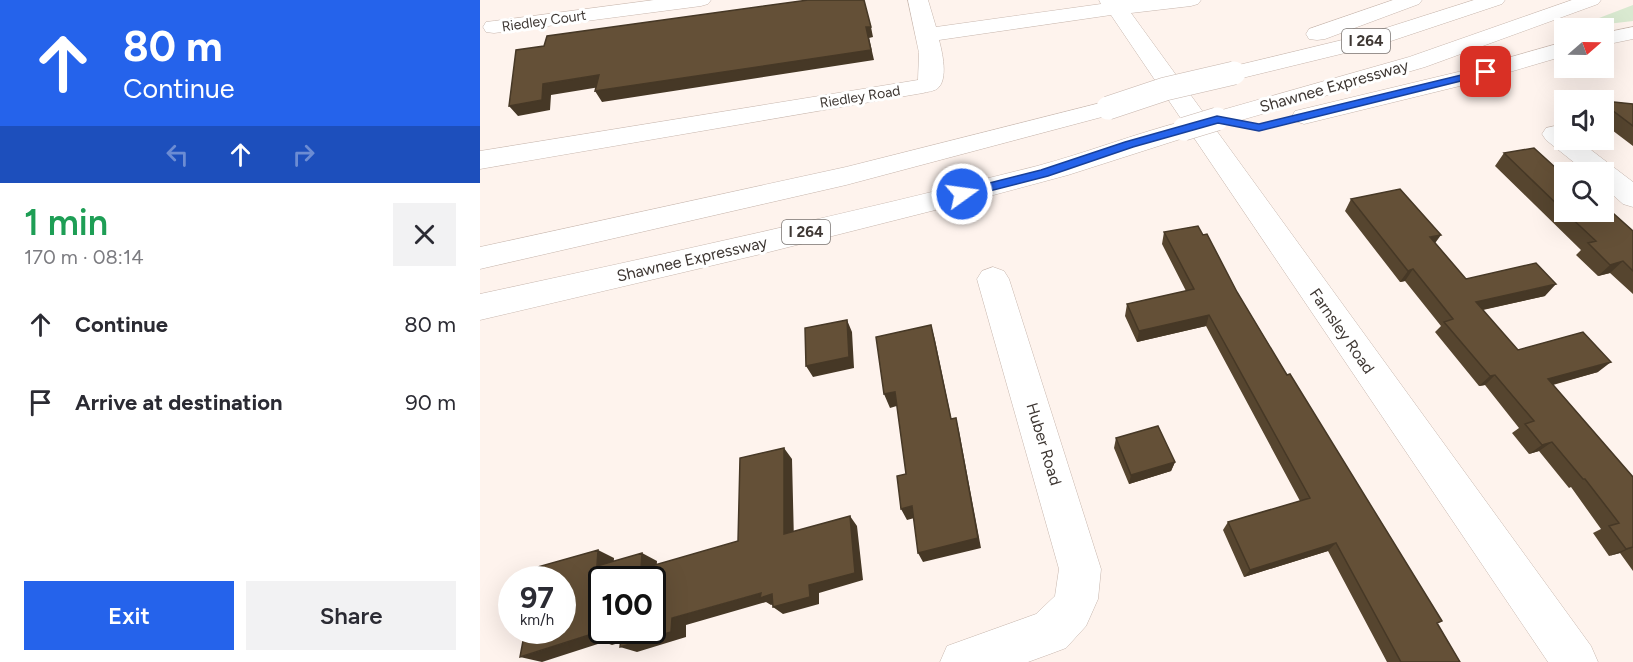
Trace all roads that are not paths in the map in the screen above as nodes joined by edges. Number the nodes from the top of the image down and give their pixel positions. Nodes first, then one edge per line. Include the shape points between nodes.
1 (701, 0) edge
2 (918, 0) edge
3 (1191, 0) edge
4 (1412, 0) edge
5 (1495, 0) edge
6 (1591, 0) edge
7 (1112, 4) edge
8 (494, 27) dead end
9 (1633, 33) edge
10 (927, 34) junction
11 (1614, 37) edge
12 (1554, 52) edge
13 (1234, 73) junction
14 (1217, 119) junction
15 (1575, 150) edge
16 (480, 160) edge
17 (1589, 162) edge
18 (1614, 182) edge
19 (1633, 197) edge
20 (480, 258) edge
21 (993, 279) dead end
22 (480, 307) edge
23 (963, 662) edge
24 (1575, 662) edge

1 - 8 main road, Riedley Court
2 - 10 main road
3 - 7 main road
4 - 13 main road via 1264,52
5 - 13 main road, Shawnee Expressway / I 264 via 1374,39
6 - 14 main road, Shawnee Expressway / I 264 via 1417,62
7 - 10 main road
7 - 24 main road, Farnsley Road
9 - 11 main road
10 - 16 main road, Riedley Road via 931,80 923,86
12 - 14 main road via 1464,78 1259,127
13 - 20 main road, Shawnee Expressway / I 264, bridge via 1165,88 1108,108 846,176
14 - 22 main road, Shawnee Expressway / I 264, bridge via 1044,173 750,246
15 - 17 main road
18 - 19 main road
21 - 23 main road, Huber Road via 1080,569 1071,611 1050,632

